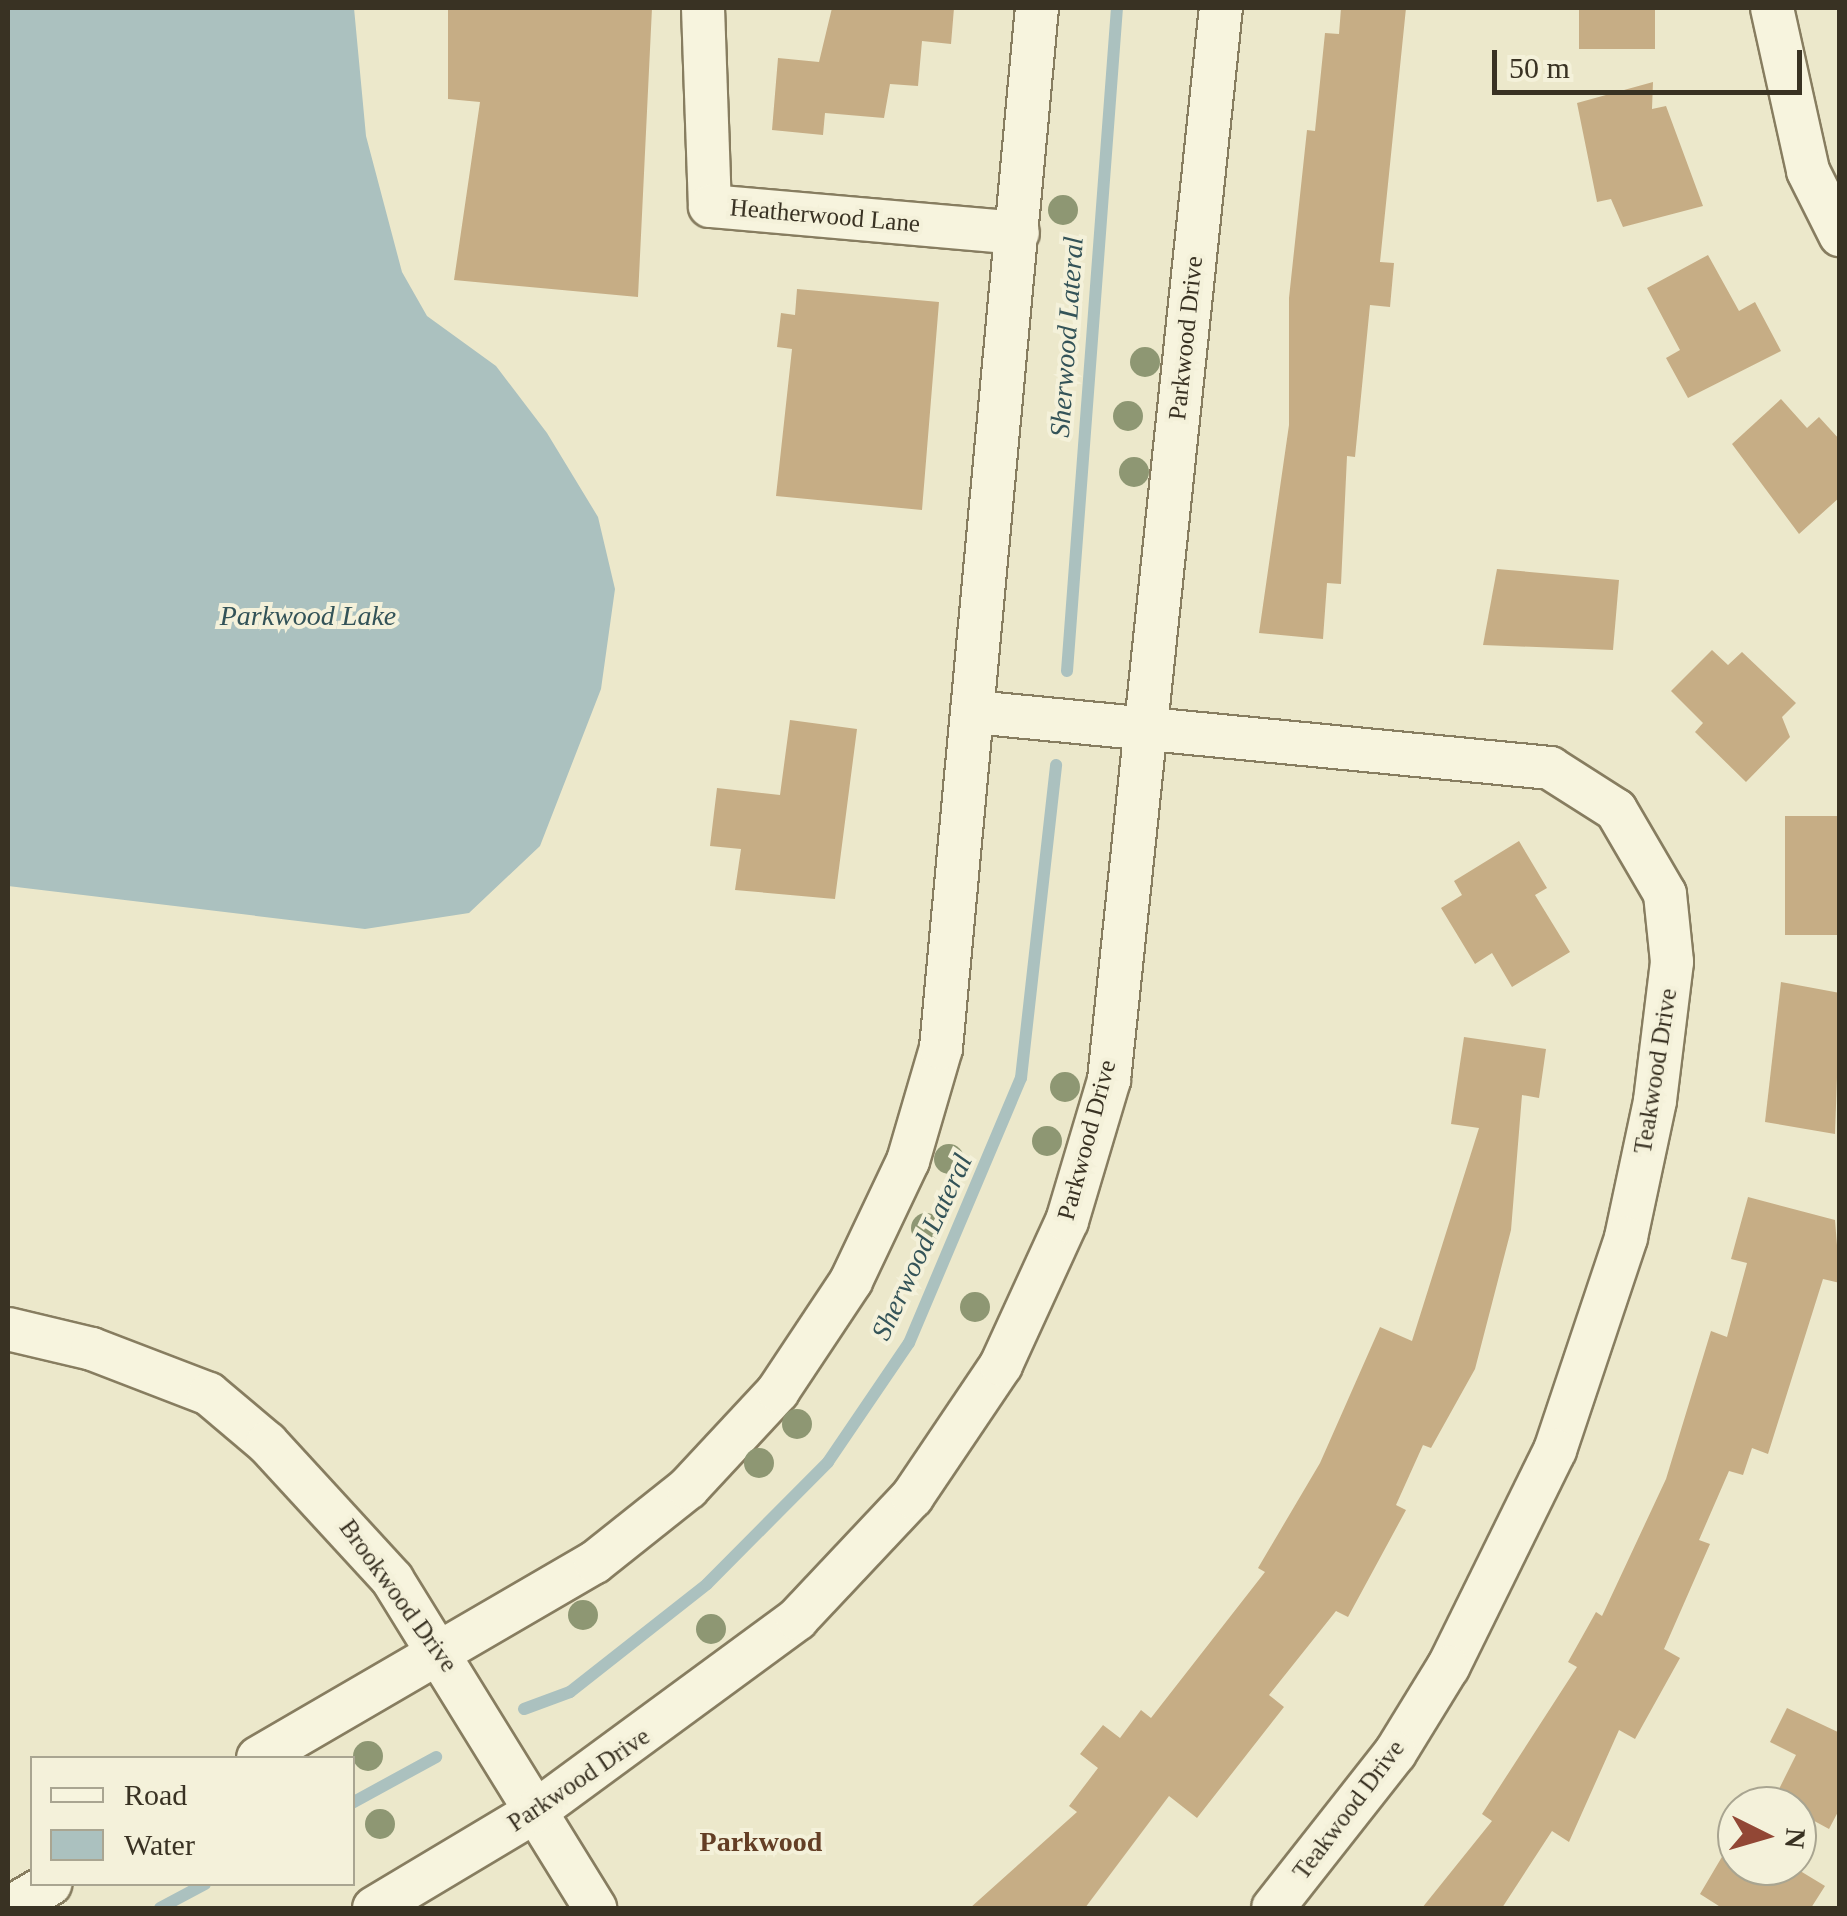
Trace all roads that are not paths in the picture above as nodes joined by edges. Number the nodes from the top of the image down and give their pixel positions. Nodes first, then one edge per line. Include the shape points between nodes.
1 (703, 8) edge
2 (1037, 8) edge
3 (1222, 8) edge
4 (1772, 8) edge
5 (1018, 233) junction
6 (1840, 235) edge
7 (974, 712) junction
8 (1144, 727) junction
9 (8, 1330) edge
10 (439, 1649) junction
11 (261, 1756) edge
12 (527, 1794) junction
13 (47, 1886) edge
14 (9, 1908) edge
15 (374, 1908) edge
16 (596, 1908) edge
17 (1273, 1908) edge

1 - 5 street, Heatherwood Lane via 710,206
2 - 5 street
3 - 8 street, Parkwood Drive
4 - 6 street via 1808,171
5 - 7 street
7 - 8 street, Teakwood Drive
7 - 10 street via 941,1048 908,1161 852,1281 778,1391 688,1488 596,1562
8 - 12 street, Parkwood Drive via 1110,1080 1067,1221 1001,1365 912,1497 797,1620
8 - 17 street, Teakwood Drive via 1550,768 1616,810 1646,848 1672,932 1655,1101 1626,1238 1555,1450 1439,1681
9 - 10 street, Brookwood Drive via 92,1349 209,1394 344,1520
10 - 11 street
10 - 12 street, Brookwood Drive
12 - 15 street, Parkwood Drive
12 - 16 street, Brookwood Drive
13 - 14 street

